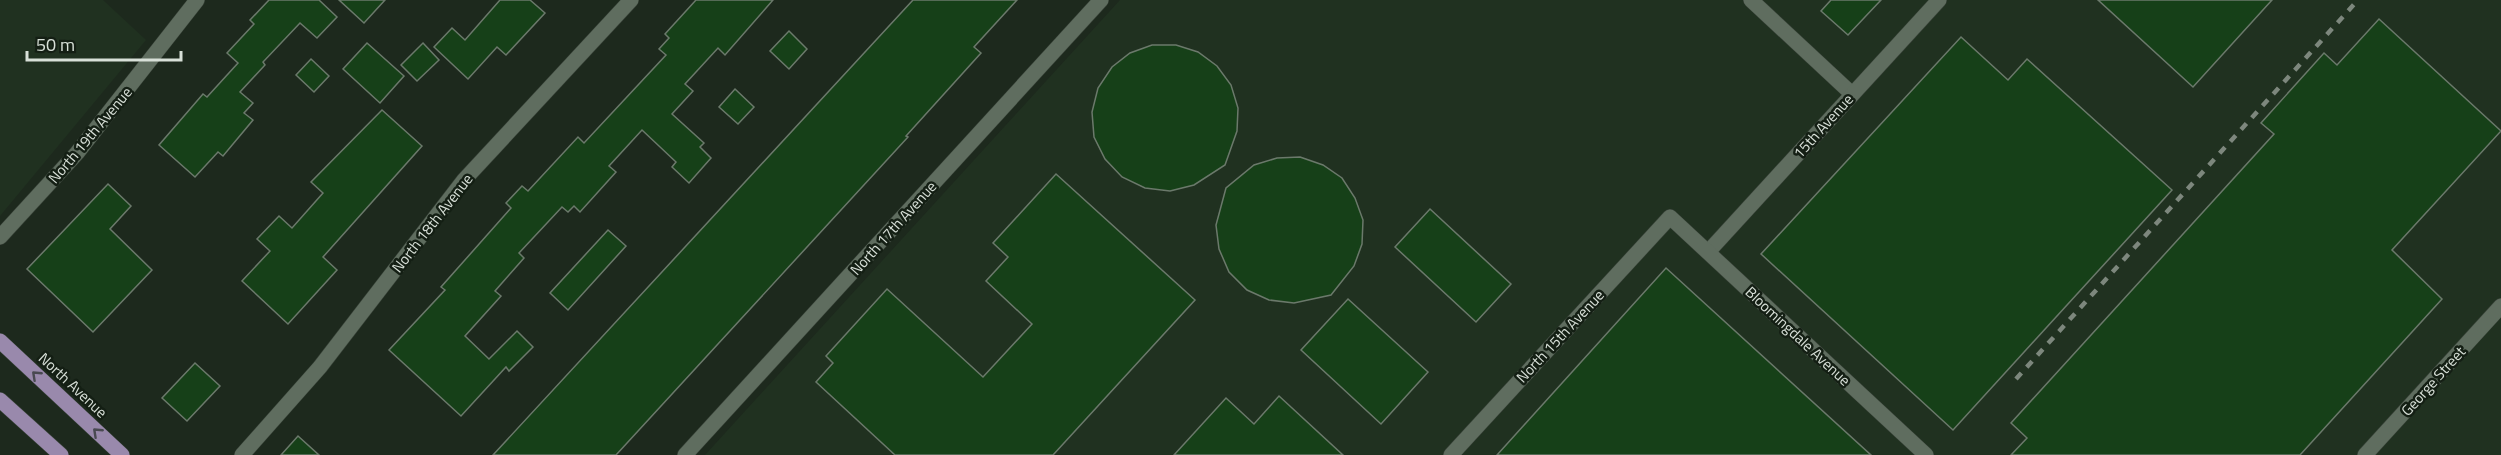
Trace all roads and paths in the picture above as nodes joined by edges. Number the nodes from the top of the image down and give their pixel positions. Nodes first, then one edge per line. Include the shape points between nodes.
1 (197, 0) edge
2 (632, 0) edge
3 (1101, 0) edge
4 (1751, 0) edge
5 (1938, 0) edge
6 (1852, 94) junction
7 (1670, 217) joint
8 (0, 237) edge
9 (1708, 252) junction
10 (2501, 306) edge
11 (0, 341) edge
12 (0, 400) edge
13 (61, 455) edge
14 (122, 455) edge
15 (242, 455) edge
16 (685, 455) edge
17 (1451, 455) edge
18 (1926, 455) edge
19 (2365, 455) edge

1 - 8 street, North 19th Avenue via 77,153
2 - 15 street, North 18th Avenue via 464,180 320,367
3 - 16 street, North 17th Avenue
4 - 6 street
5 - 6 street, 15th Avenue
6 - 9 street, 15th Avenue
7 - 9 street, Bloomingdale Avenue
7 - 17 street, North 15th Avenue
9 - 18 street, Bloomingdale Avenue
10 - 19 street, George Street
14 -> 11 main road, North Avenue
12 - 13 main road

